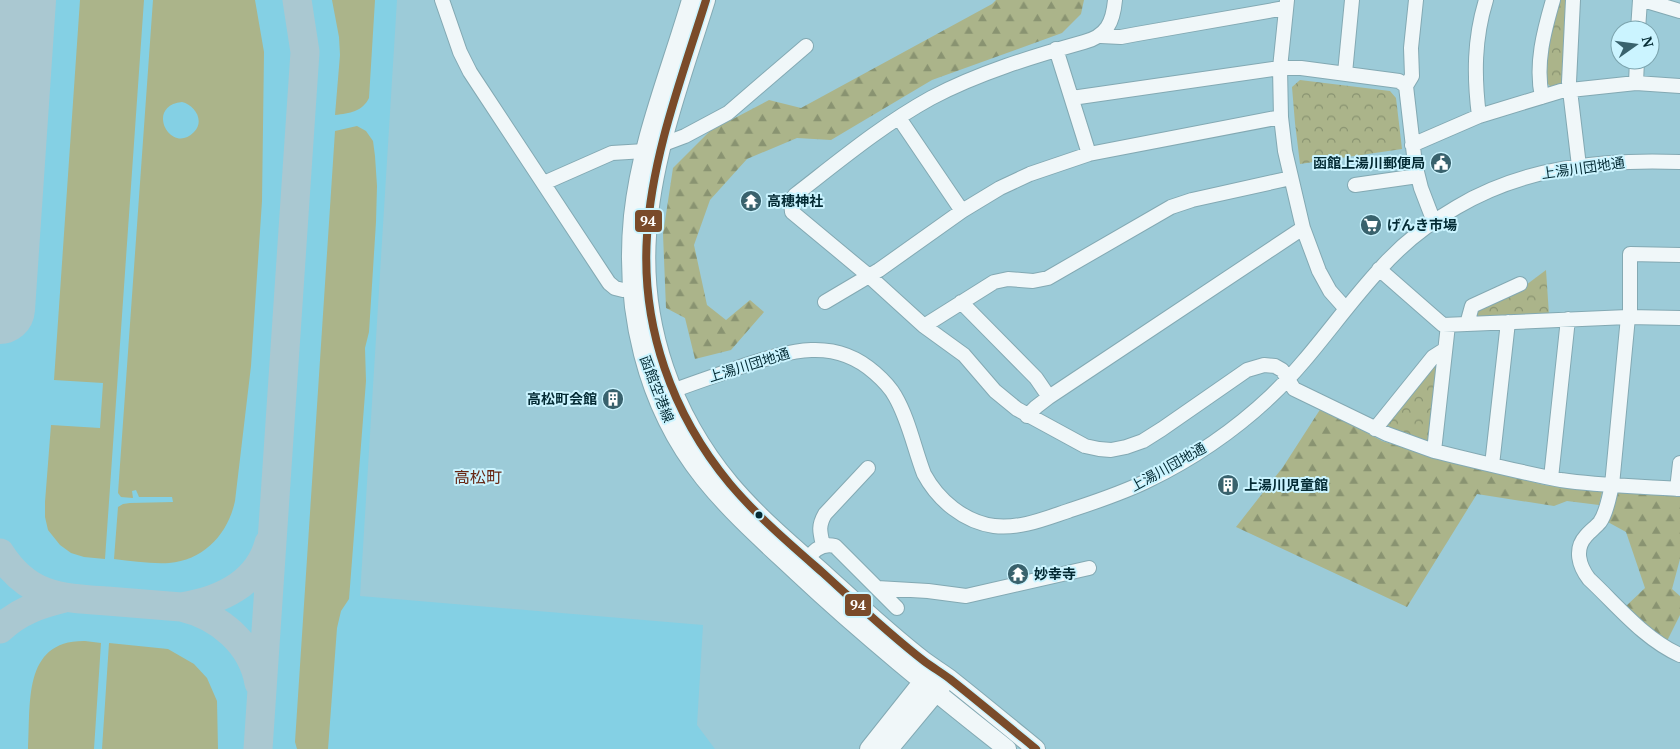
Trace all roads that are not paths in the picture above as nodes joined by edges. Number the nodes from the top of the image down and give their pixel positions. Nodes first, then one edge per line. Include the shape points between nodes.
1 (442, 0) edge
2 (690, 0) edge
3 (706, 0) edge
4 (1116, 0) edge
5 (1352, 0) edge
6 (1416, 0) edge
7 (1486, 0) edge
8 (1554, 0) edge
9 (1573, 0) edge
10 (1641, 0) edge
11 (1286, 4) edge
12 (1680, 11) edge
13 (1639, 20) edge
14 (1101, 36) junction
15 (806, 46) dead end
16 (1056, 49) junction
17 (1280, 68) junction
18 (1637, 70) edge
19 (1344, 73) junction
20 (1636, 82) junction
21 (1406, 86) junction
22 (1680, 86) edge
23 (1570, 90) junction
24 (1542, 97) junction
25 (1072, 98) junction
26 (1479, 116) junction
27 (1281, 117) junction
28 (899, 118) junction
29 (662, 146) junction
30 (1412, 146) junction
31 (645, 151) junction
32 (1088, 154) junction
33 (1680, 162) edge
34 (1578, 166) junction
35 (1418, 176) junction
36 (1291, 178) junction
37 (544, 183) junction
38 (1355, 185) dead end
39 (962, 211) junction
40 (1434, 222) junction
41 (1303, 228) junction
42 (1680, 255) edge
43 (1379, 269) junction
44 (869, 276) junction
45 (1520, 284) dead end
46 (623, 290) dead end
47 (825, 302) dead end
48 (961, 302) junction
49 (1346, 309) junction
50 (1629, 317) junction
51 (1680, 318) edge
52 (1568, 320) junction
53 (1508, 322) junction
54 (1467, 324) junction
55 (1448, 325) junction
56 (924, 326) junction
57 (1444, 350) junction
58 (1287, 380) junction
59 (665, 394) junction
60 (1049, 397) junction
61 (1027, 416) junction
62 (1375, 429) junction
63 (1434, 451) junction
64 (1680, 463) edge
65 (1492, 465) junction
66 (868, 468) dead end
67 (1551, 478) junction
68 (1612, 485) junction
69 (1679, 489) edge
70 (824, 545) junction
71 (802, 566) junction
72 (1089, 568) dead end
73 (878, 588) junction
74 (897, 608) dead end
75 (1680, 655) edge
76 (942, 674) junction
77 (930, 687) junction
78 (868, 749) edge
79 (889, 749) edge
80 (1006, 749) edge
81 (1036, 749) edge

1 - 37 street via 470,72
2 - 31 main road, 函館空港線
3 - 29 main road, 函館空港線
4 - 14 street via 1111,21
5 - 19 street
6 - 21 street via 1412,76
7 - 26 street via 1475,55
8 - 24 street via 1541,52 1539,76
9 - 23 street
10 - 12 street
10 - 13 street
11 - 14 street via 1129,36
11 - 17 street
14 - 16 street
15 - 29 street via 728,113
16 - 25 street
16 - 28 street via 979,77 932,98
17 - 19 street
17 - 25 street
17 - 27 street
18 - 20 street
19 - 21 street via 1399,81
20 - 22 street
20 - 23 street
21 - 30 street
23 - 24 street
23 - 34 street
24 - 26 street
25 - 32 street
26 - 30 street
27 - 32 street
27 - 36 street
28 - 39 street
28 - 44 street via 854,148 795,195 791,202 790,209 797,217
29 - 31 street
29 - 59 main road, 函館空港線 via 648,218 646,255 647,290
30 - 35 street
31 - 37 street via 612,153
31 - 59 main road, 函館空港線 via 632,231 632,291 639,342 648,373
32 - 39 street via 1030,174
33 - 34 street, 上湯川団地通
34 - 40 street, 上湯川団地通 via 1500,186
35 - 38 street
35 - 40 street
36 - 41 street
36 - 48 street via 1182,203 1048,278 1002,280 989,284
37 - 46 street via 609,283
39 - 44 street
40 - 43 street, 上湯川団地通
41 - 49 street via 1330,291
41 - 60 street
42 - 50 street via 1630,254
43 - 49 street, 上湯川団地通
43 - 55 street via 1443,325
44 - 47 street
44 - 56 street
45 - 54 street via 1472,306
48 - 56 street
48 - 60 street via 1036,378
49 - 58 street, 上湯川団地通
50 - 51 street
50 - 52 street
50 - 68 street
52 - 53 street
52 - 67 street
53 - 54 street
53 - 65 street
54 - 55 street
55 - 57 street
56 - 61 street via 964,356 995,391
57 - 62 street via 1433,357
57 - 63 street
58 - 59 street, 上湯川団地通 via 1234,426 1148,481 1033,523 1002,527 971,519 937,494 922,469 895,395 876,374 856,359 825,350 793,351
58 - 61 street via 1282,370 1275,366 1252,368 1151,436 1111,450 1085,446
58 - 62 street via 1294,389
59 - 71 main road, 函館空港線 via 686,452 703,478 758,537
60 - 61 street
62 - 63 street
63 - 65 street
64 - 69 street
65 - 67 street
66 - 70 street via 820,522 819,531
67 - 68 street
68 - 69 street
68 - 75 street via 1601,521 1582,541 1578,557 1581,565 1589,578 1650,637
70 - 71 street via 818,547
70 - 73 street via 835,546
71 - 76 main road, 函館空港線
71 - 77 main road, 函館空港線 via 821,595
72 - 73 street via 966,596
73 - 74 street
76 - 77 main road
76 - 81 main road, 函館空港線
77 - 78 main road
77 - 79 main road
77 - 80 main road, 函館空港線

